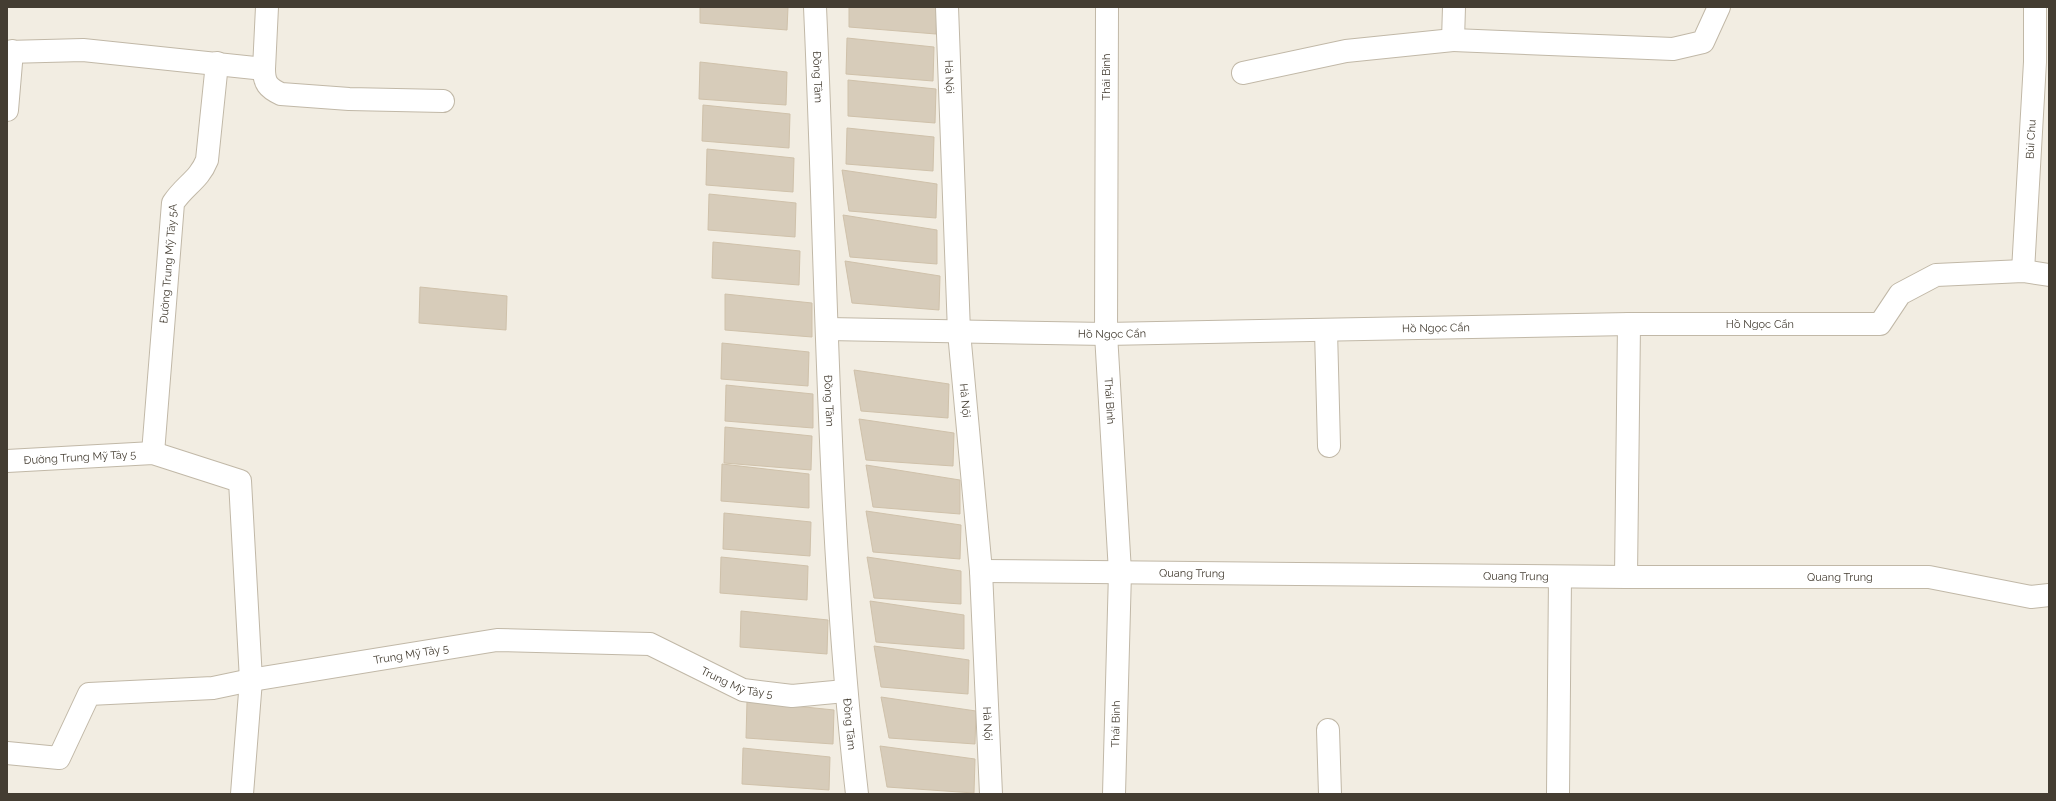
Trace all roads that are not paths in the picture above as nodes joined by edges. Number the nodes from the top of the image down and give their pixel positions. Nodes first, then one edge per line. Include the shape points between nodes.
1 (267, 7) edge
2 (815, 7) edge
3 (947, 7) edge
4 (1107, 7) edge
5 (1454, 7) edge
6 (1719, 7) edge
7 (2035, 7) edge
8 (1453, 40) junction
9 (2042, 48) edge
10 (9, 52) edge
11 (217, 63) junction
12 (264, 69) junction
13 (1244, 73) dead end
14 (443, 101) dead end
15 (7, 110) edge
16 (2023, 271) junction
17 (2049, 275) edge
18 (1629, 324) junction
19 (828, 329) junction
20 (1326, 330) junction
21 (959, 332) junction
22 (1106, 334) junction
23 (1329, 446) dead end
24 (153, 454) junction
25 (7, 462) edge
26 (981, 571) junction
27 (1120, 572) junction
28 (1560, 576) junction
29 (1626, 578) junction
30 (2049, 595) edge
31 (250, 680) junction
32 (845, 691) junction
33 (1328, 730) dead end
34 (7, 753) edge
35 (242, 794) edge
36 (857, 794) edge
37 (991, 794) edge
38 (1114, 794) edge
39 (1330, 794) edge
40 (1558, 794) edge

1 - 12 street
2 - 19 street, Đồng Tâm
3 - 21 street, Hà Nội
4 - 22 street, Thái Bình
5 - 8 street
6 - 8 street via 1703,42 1673,49
7 - 9 street, Bùi Chu
8 - 13 street via 1346,51
9 - 16 street, Bùi Chu
10 - 11 street via 83,50
10 - 15 street
11 - 12 street
11 - 24 street, Đường Trung Mỹ Tây 5A via 207,160 202,173 173,203
12 - 14 street via 264,81 271,89 281,94 349,99
16 - 17 street
16 - 18 street, Hồ Ngọc Cẩn via 1936,275 1900,294 1880,324
18 - 20 street, Hồ Ngọc Cẩn
18 - 29 street
19 - 21 street, Hồ Ngọc Cẩn
19 - 32 street, Đồng Tâm via 834,524
20 - 22 street, Hồ Ngọc Cẩn
20 - 23 street
21 - 22 street, Hồ Ngọc Cẩn
21 - 26 street, Hà Nội
22 - 27 street, Thái Bình
24 - 25 street, Đường Trung Mỹ Tây 5
24 - 31 street via 240,481
26 - 27 street, Quang Trung
26 - 37 street, Hà Nội
27 - 28 street, Quang Trung
27 - 38 street, Thái Bình
28 - 29 street, Quang Trung
28 - 40 street
29 - 30 street, Quang Trung via 1929,577 2031,597
31 - 32 street, Trung Mỹ Tây 5 via 497,640 650,644 743,690 792,696
31 - 34 street, Trung Mỹ Tây 5 via 213,688 89,694 59,758
31 - 35 street
32 - 36 street, Đồng Tâm
33 - 39 street

